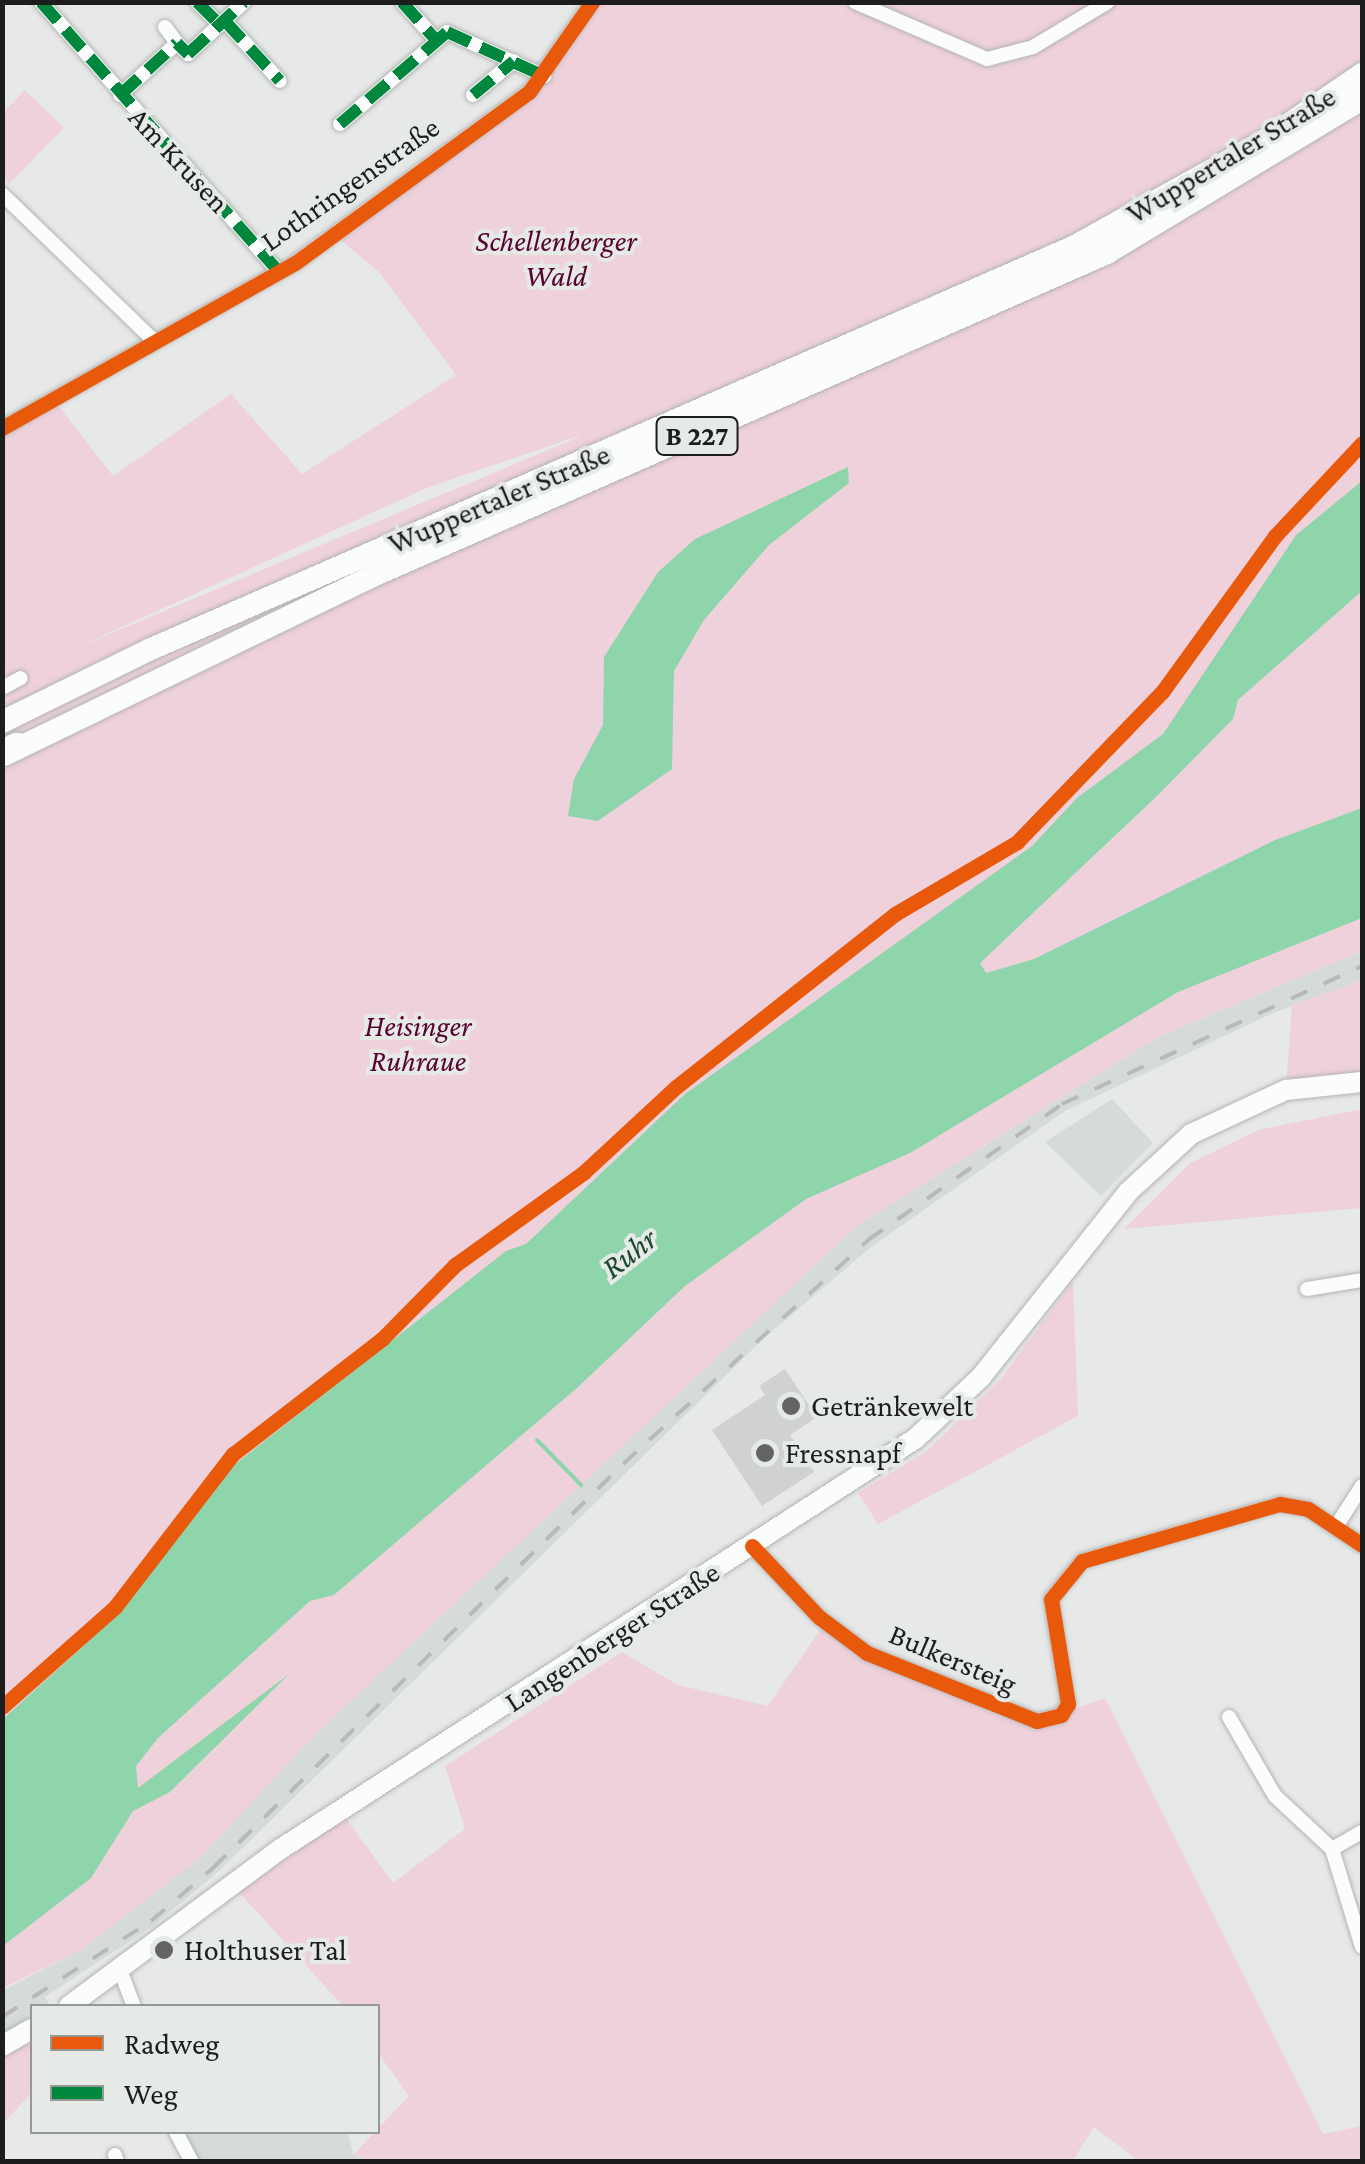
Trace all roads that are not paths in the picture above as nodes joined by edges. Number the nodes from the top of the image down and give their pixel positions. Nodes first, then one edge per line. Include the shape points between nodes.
1 (41, 2) edge
2 (197, 2) edge
3 (244, 2) edge
4 (402, 2) edge
5 (855, 2) edge
6 (1108, 2) edge
7 (589, 3) edge
8 (222, 23) junction
9 (164, 28) dead end
10 (437, 41) junction
11 (177, 43) junction
12 (514, 62) junction
13 (1362, 74) edge
14 (544, 76) junction
15 (280, 81) dead end
16 (473, 95) dead end
17 (120, 96) junction
18 (1362, 100) edge
19 (340, 124) dead end
20 (2, 194) edge
21 (278, 271) junction
22 (154, 342) junction
23 (2, 428) edge
24 (21, 678) dead end
25 (2, 688) edge
26 (6, 744) edge
27 (1362, 1082) edge
28 (1362, 1280) edge
29 (1307, 1290) dead end
30 (1362, 1486) edge
31 (1335, 1528) junction
32 (1362, 1544) edge
33 (752, 1546) junction
34 (1230, 1717) dead end
35 (1362, 1832) edge
36 (1332, 1849) junction
37 (1362, 1948) edge
38 (120, 1970) junction
39 (72, 2004) edge
40 (133, 2004) edge
41 (30, 2030) edge
42 (2, 2046) edge
43 (177, 2134) edge
44 (192, 2162) edge

1 - 17 street, Am Krusen
2 - 8 street
3 - 8 street, Am Krusen
4 - 10 street
5 - 6 street via 987,59 1033,47
7 - 14 street, Lothringenstraße
8 - 11 street, Am Krusen via 188,54
8 - 15 street
9 - 11 street
10 - 12 street via 447,32
10 - 19 street, Lothringenstraße
11 - 17 street, Am Krusen
12 - 14 street
12 - 16 street
13 - 26 main road, Wuppertaler Straße / B 227 via 1200,179 1055,255 151,648
14 - 21 street, Lothringenstraße
17 - 21 street, Am Krusen
18 - 26 main road, Wuppertaler Straße / B 227 via 1222,191 1057,278 376,574
20 - 22 street
21 - 22 street, Lothringenstraße
22 - 23 street, Lothringenstraße
24 - 25 street
27 - 33 main road, Langenberger Straße via 1286,1090 1191,1134 1158,1159 981,1377 915,1439
28 - 29 street
30 - 31 street
31 - 32 street, Bulkersteig
31 - 33 street, Bulkersteig via 1308,1509 1280,1504 1082,1560 1051,1600 1068,1704 1061,1716 1038,1722 867,1652 819,1616
33 - 38 main road, Langenberger Straße via 282,1848
34 - 36 street via 1275,1796
35 - 36 street
36 - 37 street
38 - 39 main road, Langenberger Straße
38 - 40 street
41 - 42 main road
43 - 44 street

